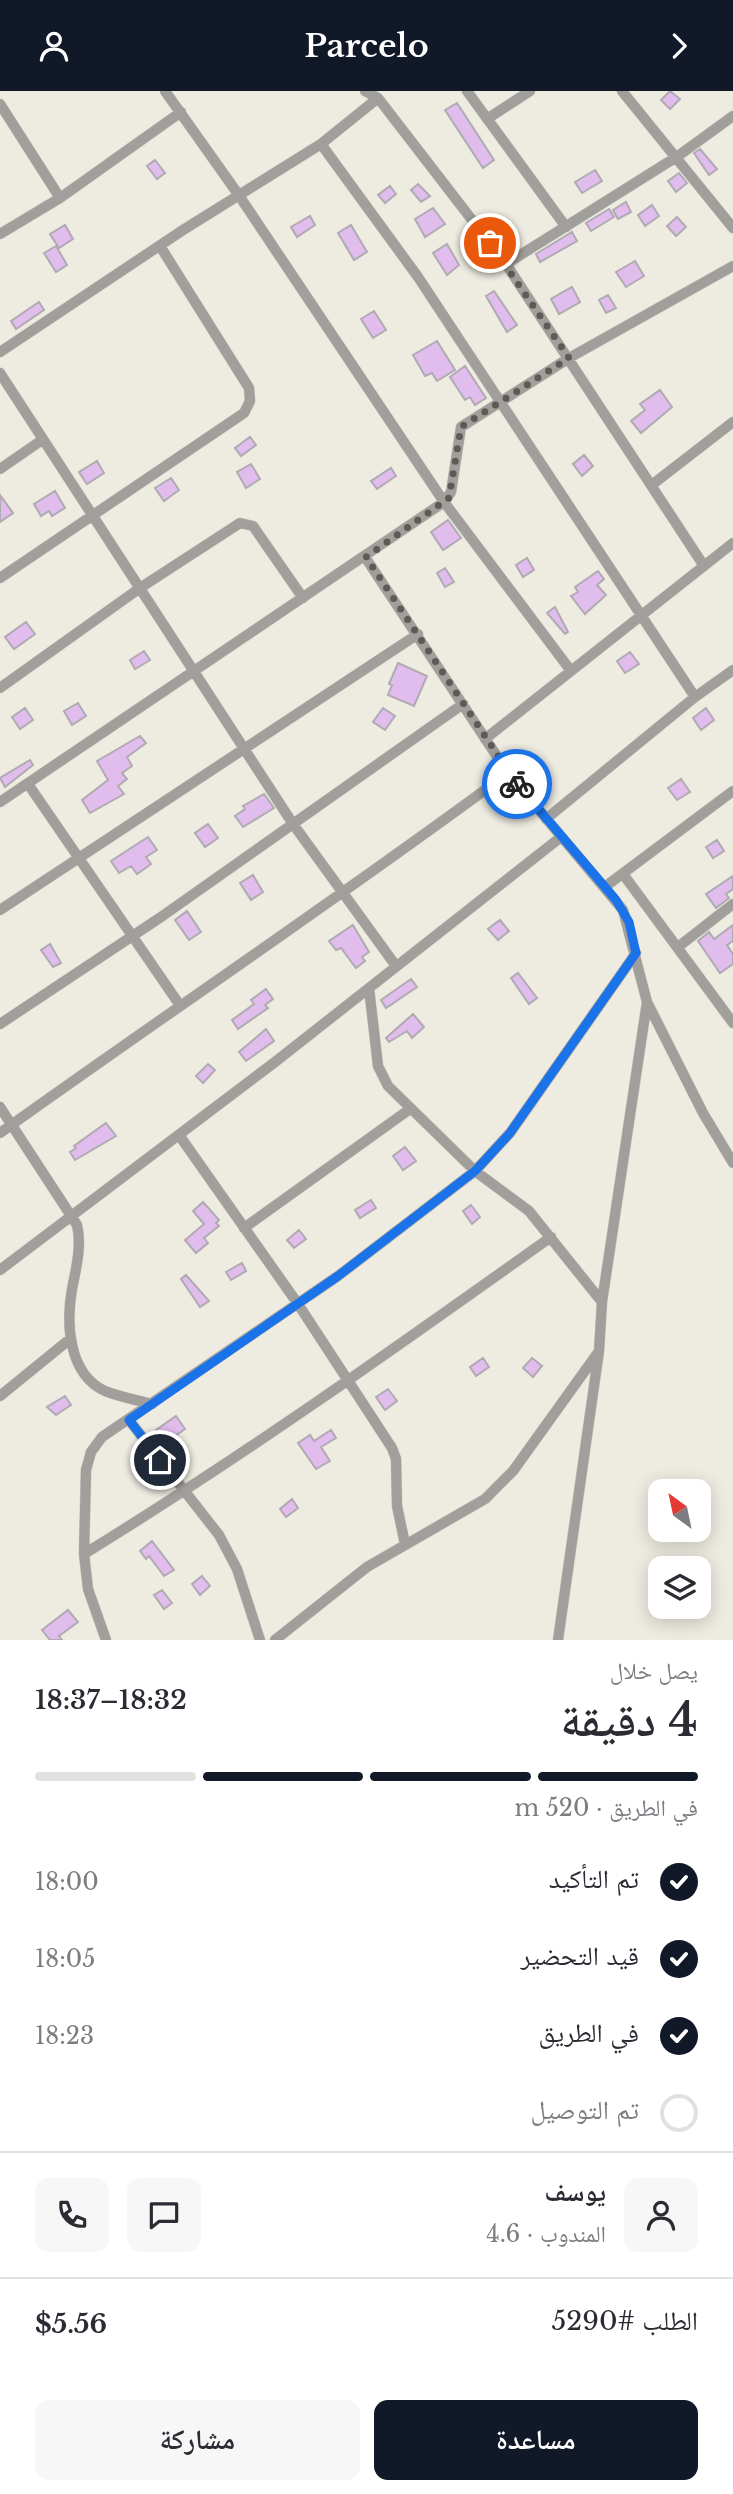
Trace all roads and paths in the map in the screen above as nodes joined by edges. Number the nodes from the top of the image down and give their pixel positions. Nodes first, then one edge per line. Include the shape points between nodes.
1 (165, 91) edge
2 (365, 91) edge
3 (467, 91) edge
4 (530, 91) edge
5 (622, 91) edge
6 (378, 98) junction
7 (0, 104) edge
8 (181, 112) junction
9 (733, 116) edge
10 (487, 119) junction
11 (321, 144) junction
12 (678, 156) junction
13 (238, 194) junction
14 (60, 198) junction
15 (566, 226) junction
16 (733, 228) edge
17 (0, 234) edge
18 (160, 246) junction
19 (506, 264) junction
20 (733, 266) edge
21 (0, 352) edge
22 (569, 358) junction
23 (0, 373) edge
24 (503, 401) junction
25 (733, 422) edge
26 (42, 440) junction
27 (0, 469) edge
28 (653, 484) junction
29 (444, 502) junction
30 (93, 516) junction
31 (733, 543) edge
32 (366, 557) junction
33 (704, 566) junction
34 (0, 578) edge
35 (140, 588) junction
36 (303, 598) junction
37 (641, 616) junction
38 (418, 634) junction
39 (733, 670) edge
40 (571, 671) junction
41 (194, 672) junction
42 (0, 688) edge
43 (695, 697) junction
44 (463, 704) junction
45 (485, 739) junction
46 (244, 749) junction
47 (508, 773) junction
48 (28, 784) junction
49 (733, 791) edge
50 (0, 802) edge
51 (546, 819) junction
52 (293, 824) junction
53 (561, 837) junction
54 (79, 859) junction
55 (623, 874) junction
56 (606, 886) junction
57 (342, 894) junction
58 (733, 904) edge
59 (0, 910) edge
60 (132, 937) junction
61 (678, 947) junction
62 (636, 953) junction
63 (396, 966) junction
64 (369, 988) junction
65 (647, 1002) junction
66 (179, 1004) junction
67 (733, 1023) edge
68 (0, 1024) edge
69 (0, 1107) edge
70 (410, 1109) junction
71 (12, 1125) junction
72 (0, 1133) edge
73 (178, 1135) junction
74 (733, 1163) edge
75 (475, 1171) junction
76 (74, 1215) junction
77 (244, 1228) junction
78 (551, 1237) junction
79 (0, 1270) edge
80 (602, 1302) junction
81 (298, 1304) junction
82 (70, 1339) junction
83 (599, 1351) junction
84 (349, 1381) junction
85 (0, 1397) edge
86 (152, 1404) junction
87 (129, 1420) junction
88 (186, 1492) junction
89 (405, 1545) junction
90 (84, 1554) junction
91 (106, 1640) edge
92 (260, 1640) edge
93 (275, 1640) edge
94 (558, 1640) edge

1 - 8 street
2 - 6 street
3 - 10 street
4 - 10 street
5 - 12 street
6 - 11 street
6 - 19 street
7 - 14 street
8 - 13 street
8 - 14 street
9 - 12 street
10 - 15 street
11 - 13 street
11 - 24 street
12 - 15 street
12 - 16 street
13 - 18 street
13 - 29 street
14 - 17 street
15 - 19 street
18 - 21 street
18 - 30 street via 231,357 249,389 250,401 244,413
19 - 22 street
20 - 22 street
22 - 24 street
22 - 28 street
23 - 26 street
24 - 29 street via 459,431 451,492
24 - 37 street
25 - 28 street
26 - 27 street
26 - 30 street
28 - 33 street
29 - 32 street
29 - 40 street
30 - 34 street
30 - 35 street
31 - 33 street
32 - 36 street
32 - 38 street
33 - 37 street
35 - 36 street via 234,524 246,522 258,532
35 - 41 street
35 - 42 street
36 - 41 street
37 - 40 street
37 - 43 street
38 - 44 street
38 - 46 street
39 - 43 street
40 - 45 street
41 - 46 street
41 - 48 street
43 - 51 street
44 - 45 street
44 - 52 street
45 - 47 street
46 - 52 street
46 - 54 street
47 - 51 street
47 - 57 street
48 - 50 street
48 - 54 street
49 - 55 street
51 - 53 street
52 - 57 street
52 - 60 street
53 - 56 street
53 - 63 street
54 - 59 street
54 - 60 street
55 - 56 street
55 - 61 street
56 - 62 street via 629,922
57 - 63 street
57 - 66 street
58 - 61 street
60 - 66 street
60 - 68 street
61 - 67 street
62 - 65 street
62 - 75 street via 510,1133
63 - 64 street
64 - 70 street via 381,1076
64 - 73 street
65 - 74 street
65 - 80 street
66 - 71 street
69 - 71 street
70 - 75 street
70 - 77 street
71 - 72 street
71 - 76 street
73 - 76 street
73 - 77 street
75 - 78 street via 520,1203
75 - 81 street
76 - 79 street
76 - 82 street via 79,1234
77 - 81 street
78 - 80 street
78 - 84 street
80 - 83 street
81 - 84 street
81 - 86 street
82 - 85 street
82 - 86 street via 79,1364 95,1384
83 - 89 street via 500,1485 470,1510
83 - 94 street
84 - 88 street
84 - 89 street via 392,1448
86 - 87 street
87 - 88 street
87 - 90 street via 102,1437 91,1452 84,1499
88 - 90 street
88 - 92 street via 229,1553
89 - 93 street via 321,1600
90 - 91 street via 88,1589

